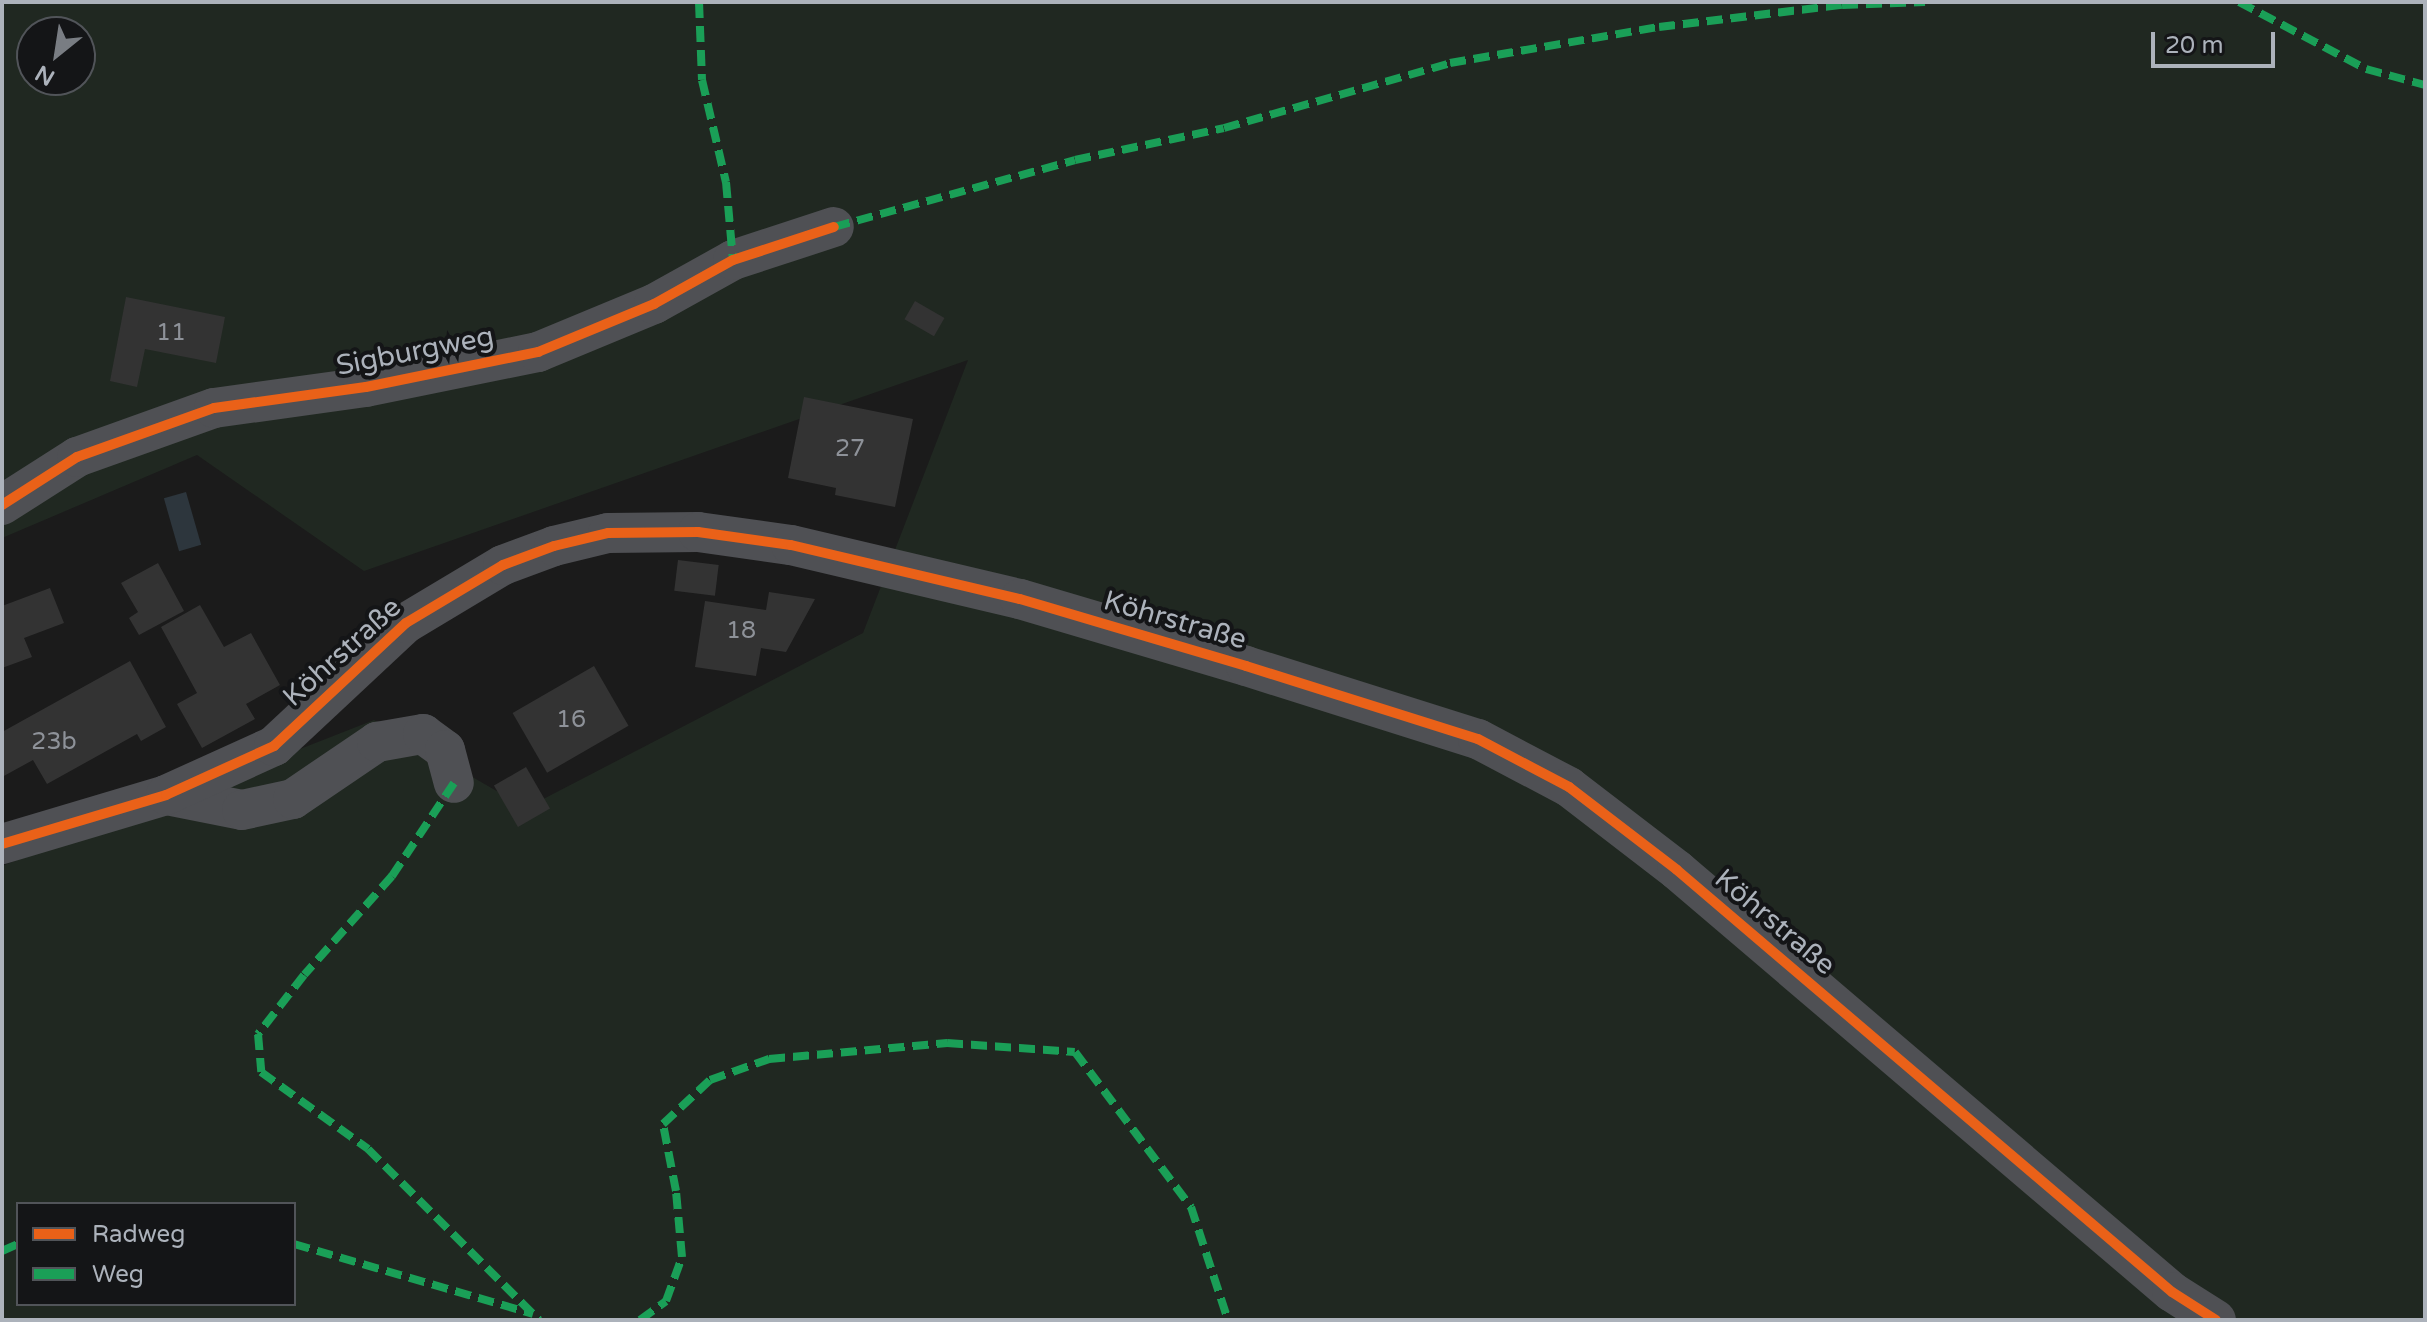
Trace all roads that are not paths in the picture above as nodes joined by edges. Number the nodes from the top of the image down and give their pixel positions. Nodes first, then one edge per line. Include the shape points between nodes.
1 (834, 227) dead end
2 (2, 505) edge
3 (454, 783) dead end
4 (166, 795) junction
5 (2, 844) edge
6 (2216, 1320) edge

1 - 2 street, Sigburgweg via 733,260 654,304 538,352 366,387 214,408 77,457
3 - 4 street via 445,750 423,734 377,742 293,799 242,810
4 - 5 street, Köhrstraße
4 - 6 street, Köhrstraße via 274,746 406,623 454,592 503,565 608,533 698,532 791,545 1020,599 1478,739 1569,787 1677,870 2172,1292

